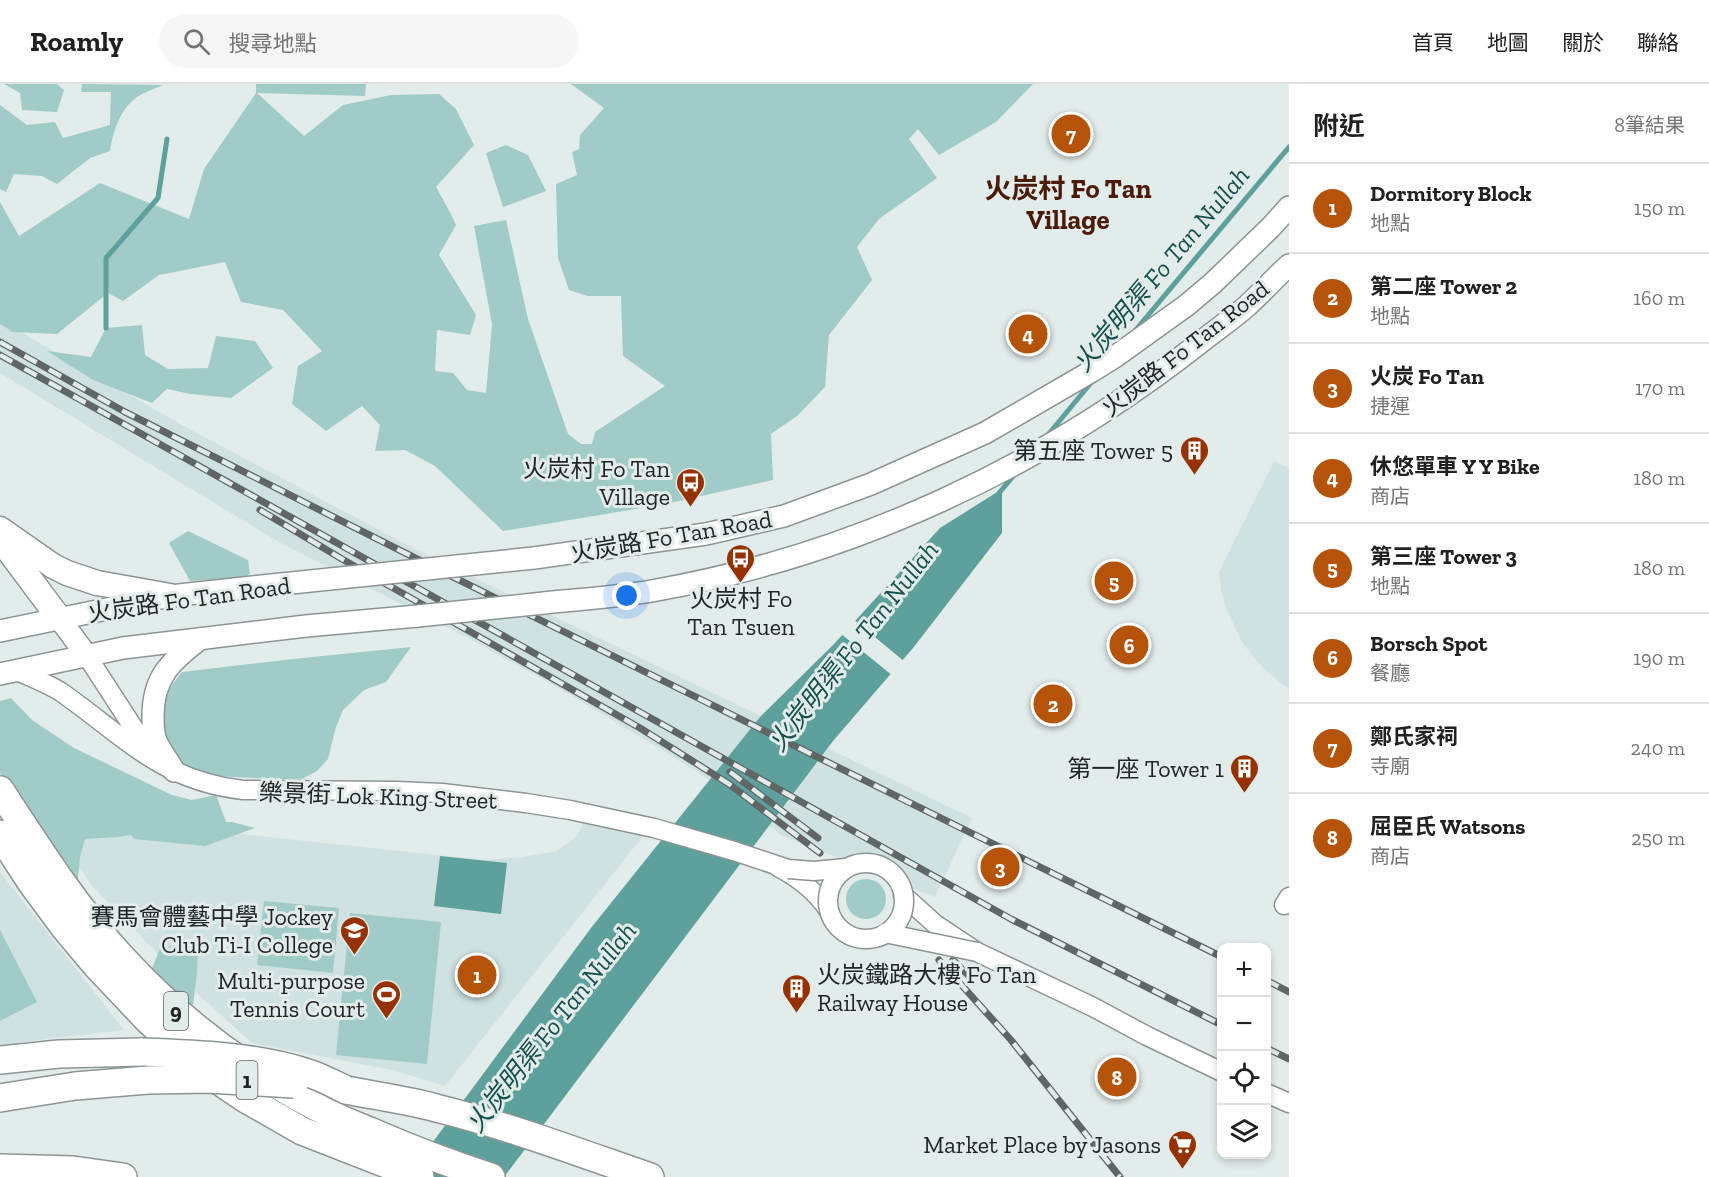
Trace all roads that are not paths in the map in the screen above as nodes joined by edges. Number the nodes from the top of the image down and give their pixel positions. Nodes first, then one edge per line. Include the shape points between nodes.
1 (1289, 207) edge
2 (1289, 265) edge
3 (0, 529) edge
4 (0, 539) edge
5 (170, 596) junction
6 (59, 618) junction
7 (0, 631) edge
8 (200, 639) junction
9 (87, 656) junction
10 (8, 672) edge
11 (165, 767) junction
12 (0, 790) edge
13 (0, 834) edge
14 (778, 867) junction
15 (846, 868) junction
16 (903, 895) junction
17 (829, 911) junction
18 (885, 933) junction
19 (977, 952) junction
20 (0, 1060) edge
21 (1217, 1070) edge
22 (346, 1090) junction
23 (1271, 1095) edge
24 (0, 1098) edge
25 (1289, 1103) edge
26 (415, 1167) edge
27 (0, 1168) edge
28 (123, 1177) edge
29 (491, 1177) edge
30 (650, 1177) edge

1 - 5 main road, 火炭路 Fo Tan Road, bridge via 1214,283 1116,356 986,433 872,484 784,516 706,534 534,558
2 - 8 main road, 火炭路 Fo Tan Road, bridge via 1247,305 1150,380 1082,426 968,489 840,541 689,584 628,594
3 - 5 highway via 67,573 97,583
4 - 6 highway
5 - 6 main road, 火炭路 Fo Tan Road
6 - 7 main road, 火炭路 Fo Tan Road
6 - 9 main road
8 - 9 main road, 火炭路 Fo Tan Road
8 - 11 main road via 176,658 157,687 153,726
9 - 10 main road, 火炭路 Fo Tan Road
9 - 11 street
10 - 11 street, 樂景街 Lok King Street via 59,691
11 - 14 street, 樂景街 Lok King Street via 222,788 442,793 570,810 654,828
12 - 26 highway, 9 via 90,920 172,1008 225,1051
13 - 26 highway, 9 via 31,882 97,966 148,1020 206,1072 302,1131
14 - 15 street, 樂景街 Lok King Street, bridge via 799,871
14 - 17 street, 樂景街 Lok King Street via 815,893
15 - 16 street, bridge via 857,863 882,866 892,873
15 - 17 street, bridge via 831,886
16 - 18 street, bridge via 900,917
16 - 19 street, bridge via 935,924
17 - 18 street, bridge via 835,922 852,936 872,938
18 - 19 street, bridge
19 - 21 street
20 - 22 highway, bridge via 58,1054 200,1055 260,1062 311,1074
22 - 24 highway, 1, bridge via 207,1078 75,1086
22 - 30 highway, 1 via 434,1107
23 - 25 street
26 - 29 highway, 9
27 - 28 highway via 73,1170

